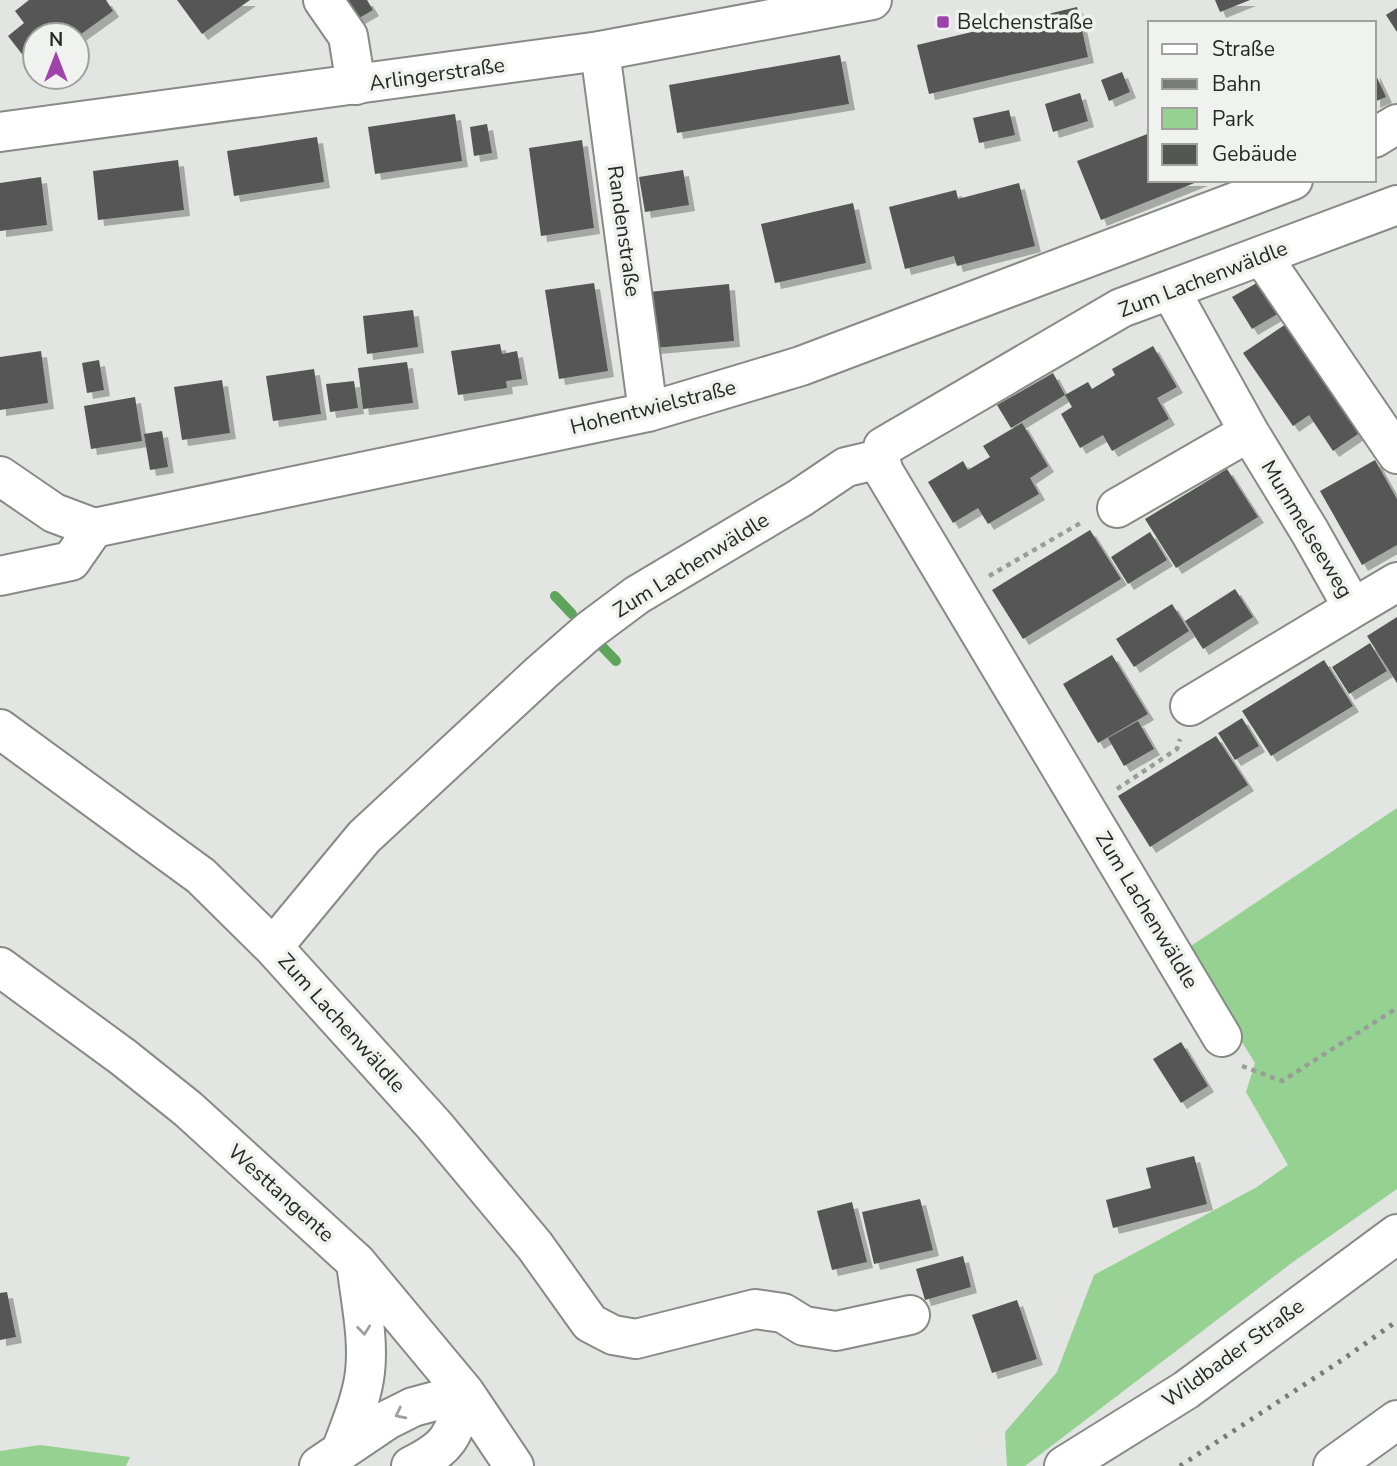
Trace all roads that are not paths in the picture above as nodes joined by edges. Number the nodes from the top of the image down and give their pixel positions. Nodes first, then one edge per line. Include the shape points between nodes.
1 (323, 0) edge
2 (872, 0) edge
3 (739, 13) edge
4 (600, 51) junction
5 (356, 85) junction
6 (1397, 124) edge
7 (0, 132) edge
8 (1376, 137) edge
9 (1288, 182) edge
10 (1397, 205) edge
11 (1262, 256) junction
12 (1170, 290) junction
13 (648, 412) junction
14 (1249, 432) junction
15 (1397, 454) edge
16 (880, 459) junction
17 (0, 476) edge
18 (1117, 508) road end
19 (94, 528) junction
20 (0, 576) edge
21 (1397, 582) edge
22 (1353, 608) junction
23 (1190, 706) road end
24 (0, 729) edge
25 (273, 947) junction
26 (0, 967) edge
27 (1222, 1037) road end
28 (1397, 1234) edge
29 (356, 1262) junction
30 (910, 1315) dead end
31 (465, 1393) junction
32 (1397, 1420) edge
33 (330, 1459) edge
34 (411, 1466) edge
35 (514, 1466) edge
36 (1064, 1466) edge
37 (1333, 1466) edge

1 - 5 main road via 348,36
2 - 3 main road, Arlingerstraße
3 - 4 main road, Arlingerstraße
4 - 5 main road, Arlingerstraße
4 - 13 main road, Randenstraße
5 - 7 main road, Arlingerstraße
6 - 8 main road
9 - 13 main road, Hohentwielstraße via 801,366
10 - 11 main road, Zum Lachenwäldle
11 - 12 main road, Zum Lachenwäldle
11 - 15 main road
12 - 14 main road, Mummelseeweg
12 - 16 main road, Zum Lachenwäldle via 1121,308 883,447
13 - 19 main road, Hohentwielstraße
14 - 18 main road
14 - 22 main road, Mummelseeweg
16 - 25 main road, Zum Lachenwäldle via 846,467 637,595 590,630 363,837
16 - 27 main road, Zum Lachenwäldle
17 - 19 main road via 54,513
19 - 20 main road via 71,561
21 - 22 main road
22 - 23 main road, Mummelseeweg
24 - 25 main road via 201,876
25 - 30 main road, Zum Lachenwäldle via 435,1125 535,1246 590,1323 613,1335 636,1339 755,1309 783,1313 804,1326 836,1331
26 - 29 main road, Westtangente via 188,1109
28 - 36 main road, Wildbader Straße via 1186,1390
29 - 31 main road, Westtangente
29 -> 33 main road via 365,1372 355,1413
31 -> 33 main road via 413,1407
31 - 34 main road via 454,1432 435,1454
31 - 35 main road, Westtangente
32 - 37 main road

